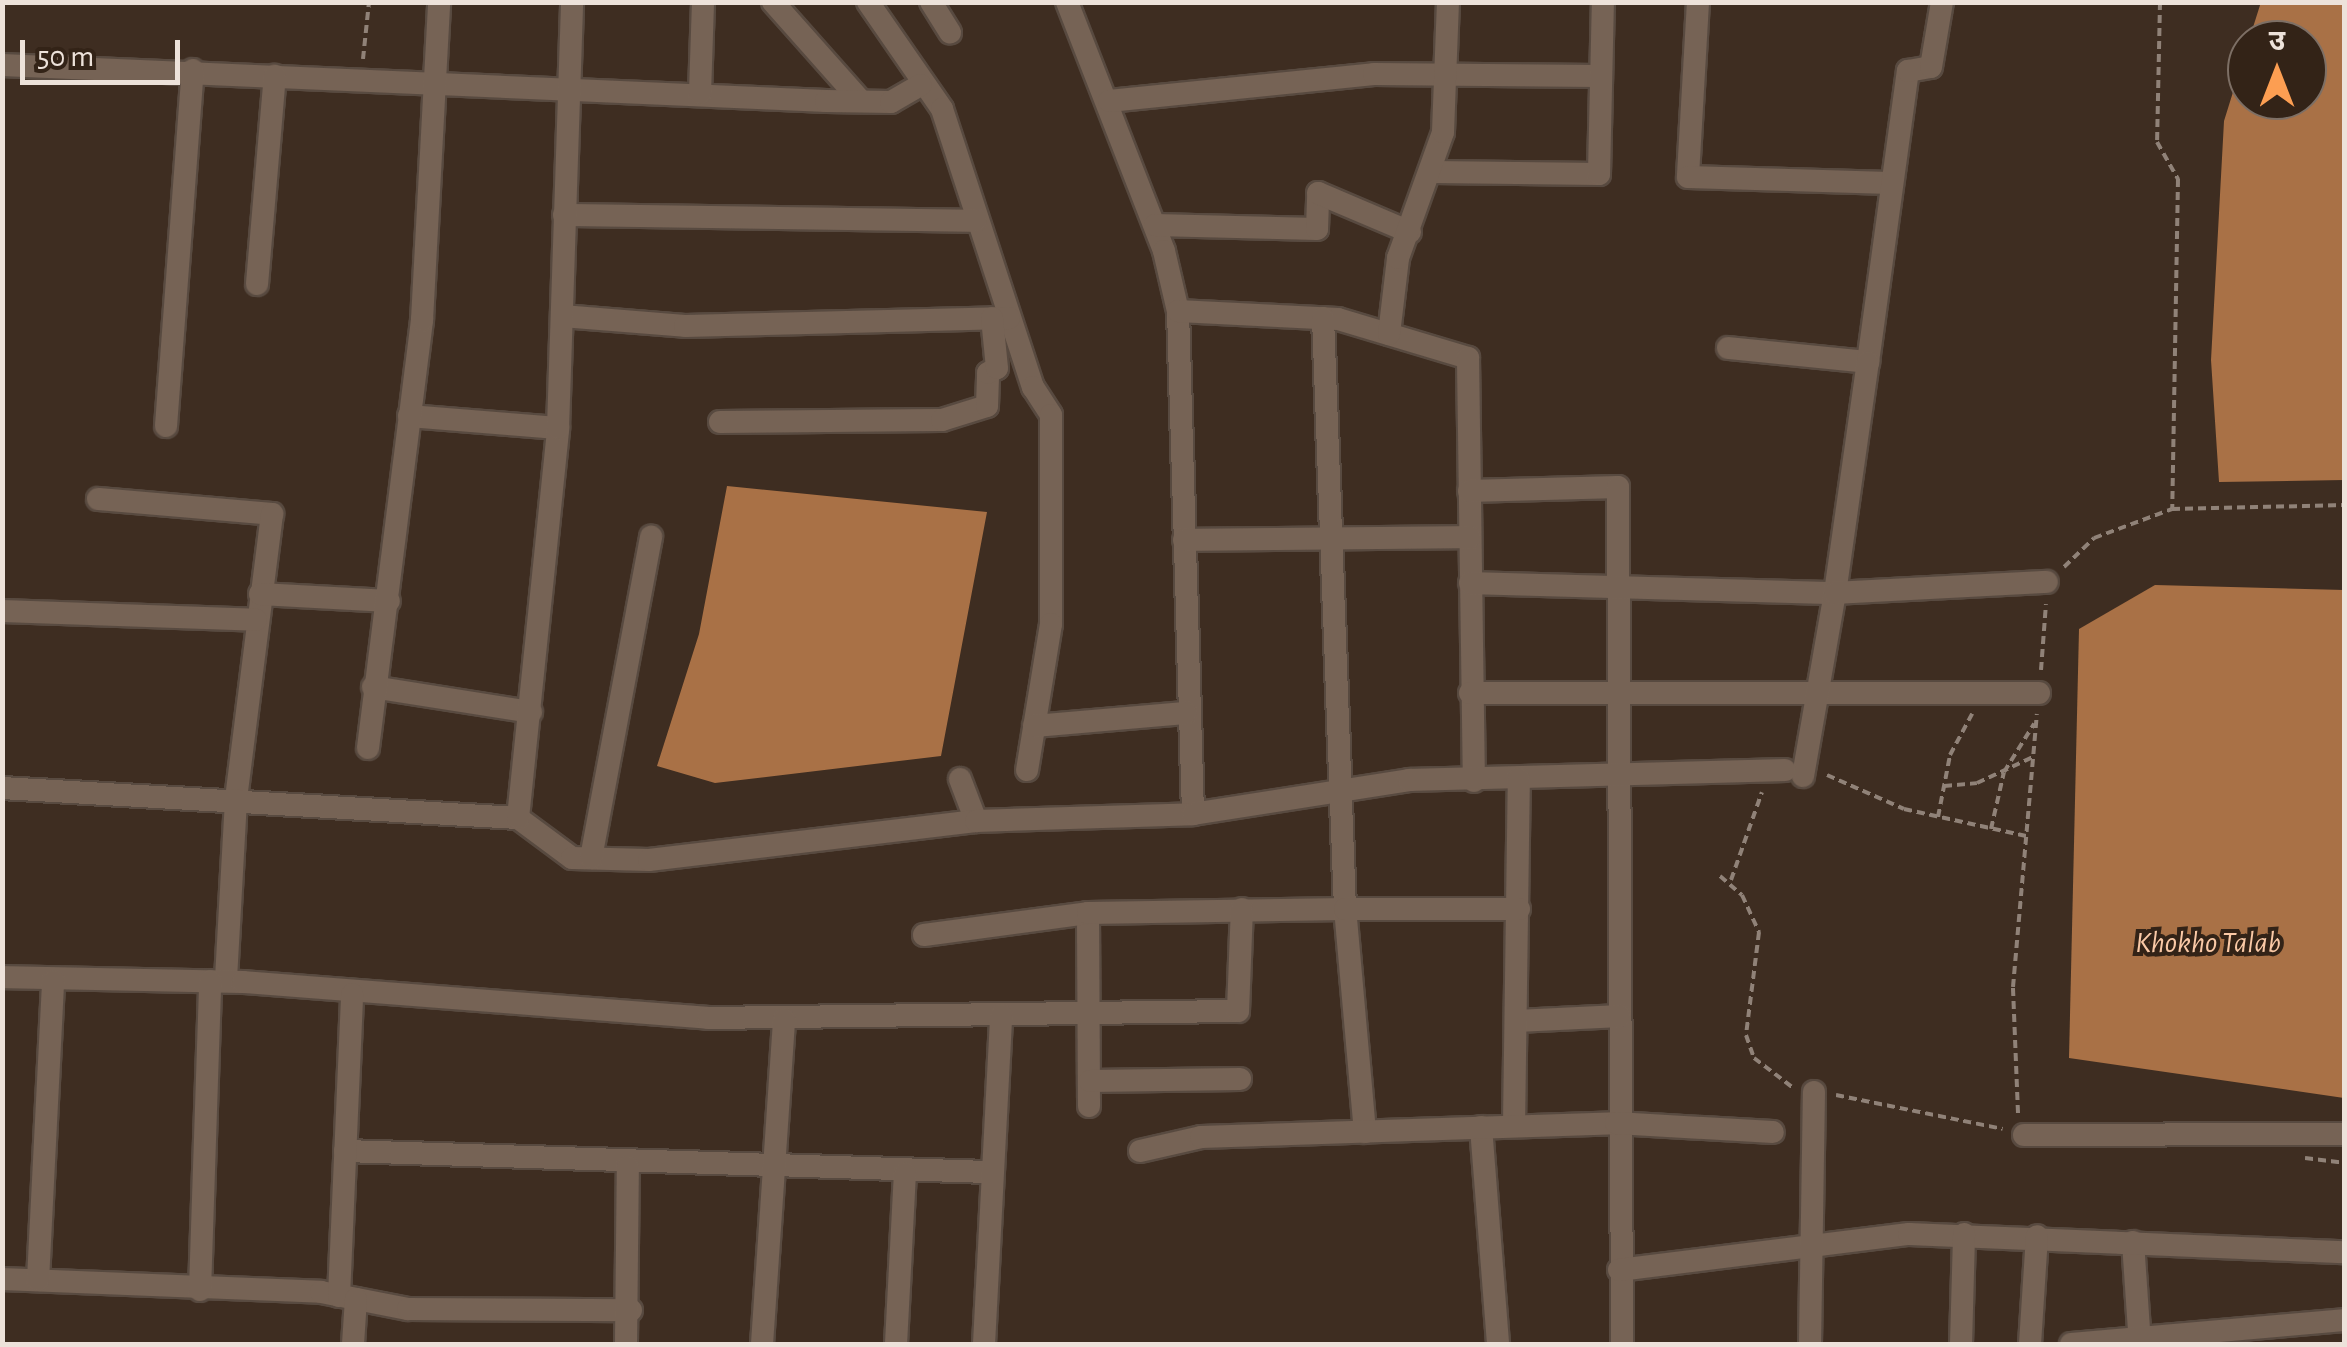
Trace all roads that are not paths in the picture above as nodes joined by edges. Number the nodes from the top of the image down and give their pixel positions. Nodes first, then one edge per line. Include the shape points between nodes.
1 (439, 2) edge
2 (572, 2) edge
3 (703, 2) edge
4 (773, 2) edge
5 (868, 2) edge
6 (932, 2) edge
7 (1448, 2) edge
8 (1602, 2) edge
9 (1698, 2) edge
10 (1942, 2) edge
11 (1072, 3) edge
12 (950, 34) dead end
13 (2, 65) edge
14 (194, 70) junction
15 (1448, 70) junction
16 (275, 76) junction
17 (1598, 76) junction
18 (434, 84) junction
19 (921, 85) junction
20 (569, 87) junction
21 (700, 93) junction
22 (861, 102) junction
23 (1109, 102) junction
24 (1434, 172) junction
25 (1890, 183) junction
26 (564, 215) junction
27 (976, 221) junction
28 (1155, 225) junction
29 (1410, 232) junction
30 (257, 284) dead end
31 (1178, 311) junction
32 (562, 316) junction
33 (1000, 318) junction
34 (1323, 318) junction
35 (1389, 334) junction
36 (1728, 348) dead end
37 (1868, 362) junction
38 (408, 416) junction
39 (720, 422) dead end
40 (166, 426) dead end
41 (558, 428) junction
42 (1469, 491) junction
43 (98, 500) dead end
44 (1470, 537) junction
45 (652, 538) dead end
46 (1184, 540) junction
47 (1330, 540) junction
48 (2047, 582) road end
49 (1470, 583) junction
50 (1623, 590) junction
51 (1834, 593) junction
52 (260, 594) junction
53 (390, 601) junction
54 (2, 610) edge
55 (256, 620) junction
56 (373, 687) junction
57 (1817, 690) junction
58 (1624, 692) junction
59 (2039, 692) road end
60 (1470, 693) junction
61 (532, 712) junction
62 (1186, 713) junction
63 (1034, 726) junction
64 (368, 748) dead end
65 (1027, 770) dead end
66 (1625, 772) junction
67 (960, 778) dead end
68 (1518, 778) junction
69 (1474, 781) junction
70 (2, 788) edge
71 (1340, 794) junction
72 (236, 800) junction
73 (1193, 814) junction
74 (518, 818) junction
75 (976, 821) junction
76 (591, 858) junction
77 (1242, 909) junction
78 (1345, 909) junction
79 (1519, 909) junction
80 (1088, 912) junction
81 (924, 936) dead end
82 (2, 978) edge
83 (53, 980) junction
84 (218, 981) junction
85 (352, 994) junction
86 (1093, 1012) junction
87 (1001, 1015) junction
88 (1620, 1016) junction
89 (784, 1020) junction
90 (1517, 1021) junction
91 (1240, 1079) dead end
92 (1090, 1081) junction
93 (1814, 1092) road end
94 (1089, 1106) dead end
95 (1616, 1122) junction
96 (1514, 1126) junction
97 (1481, 1127) junction
98 (1365, 1132) junction
99 (1774, 1132) dead end
100 (2024, 1134) road end
101 (2344, 1134) edge
102 (346, 1151) junction
103 (1140, 1151) dead end
104 (628, 1167) junction
105 (768, 1170) junction
106 (988, 1172) junction
107 (905, 1173) junction
108 (1964, 1234) junction
109 (2037, 1236) junction
110 (2133, 1242) junction
111 (1812, 1250) junction
112 (2344, 1252) edge
113 (1620, 1270) junction
114 (2, 1279) edge
115 (38, 1280) junction
116 (200, 1290) junction
117 (348, 1297) junction
118 (631, 1310) junction
119 (2344, 1320) edge
120 (2138, 1339) edge
121 (353, 1344) edge
122 (626, 1344) edge
123 (762, 1344) edge
124 (896, 1344) edge
125 (984, 1344) edge
126 (1498, 1344) edge
127 (1622, 1344) edge
128 (1810, 1344) edge
129 (1961, 1344) edge
130 (2030, 1344) edge
131 (2071, 1344) edge

1 - 18 street
2 - 20 street
3 - 21 street
4 - 22 street
5 - 19 street
6 - 12 street
7 - 15 street
8 - 17 street
9 - 25 street via 1688,176
10 - 25 street via 1932,67 1908,71
11 - 23 street
13 - 14 street
14 - 16 street
14 - 40 street
15 - 17 street
15 - 23 street
15 - 24 street
16 - 18 street
16 - 30 street
17 - 24 street via 1599,174
18 - 20 street
18 - 38 street
19 - 22 street via 891,102
19 - 27 street via 942,109
20 - 21 street
20 - 26 street
21 - 22 street
23 - 28 street
24 - 29 street
25 - 37 street
26 - 27 street
26 - 32 street
27 - 33 street
28 - 29 street via 1317,229 1318,194
28 - 31 street
29 - 35 street
31 - 34 street
31 - 46 street
32 - 33 street via 685,326
32 - 41 street
33 - 39 street via 987,406 942,420
33 - 63 street via 1051,415 1051,624
34 - 35 street
34 - 47 street
35 - 42 street via 1468,358
36 - 37 street
37 - 51 street
38 - 41 street
38 - 53 street
41 - 61 street
42 - 44 street
42 - 50 street via 1618,487
43 - 52 street via 272,514
44 - 47 street
44 - 49 street
45 - 76 street
46 - 47 street
46 - 62 street
47 - 71 street
48 - 51 street
49 - 50 street
49 - 60 street
50 - 51 street
50 - 58 street
51 - 57 street
52 - 53 street
52 - 55 street
53 - 56 street
54 - 55 street
55 - 72 street
56 - 61 street
56 - 64 street
57 - 58 street
57 - 59 street
57 - 66 street via 1794,774
58 - 60 street
58 - 66 street
60 - 69 street
61 - 74 street
62 - 63 street
62 - 73 street
63 - 65 street
66 - 68 street
66 - 88 street
67 - 75 street
68 - 69 street
68 - 79 street
69 - 71 street
70 - 72 street
71 - 73 street
71 - 78 street
72 - 74 street
72 - 84 street
73 - 75 street
74 - 76 street via 572,858
75 - 76 street via 718,856
77 - 78 street
77 - 80 street
77 - 86 street via 1238,1011
78 - 79 street
78 - 98 street
79 - 90 street
80 - 81 street
80 - 86 street
82 - 83 street
83 - 84 street
83 - 115 street
84 - 85 street
84 - 116 street
85 - 89 street
85 - 102 street
86 - 87 street
86 - 92 street
87 - 89 street
87 - 106 street via 999,1150
88 - 90 street
88 - 95 street
89 - 105 street
90 - 96 street
91 - 92 street
92 - 94 street
93 - 111 street
95 - 96 street
95 - 99 street
95 - 113 street
96 - 97 street
97 - 98 street
97 - 126 street
98 - 103 street via 1201,1138
100 - 101 street
102 - 104 street
102 - 117 street
104 - 105 street
104 - 118 street
105 - 107 street
105 - 123 street
106 - 107 street
106 - 125 street
107 - 124 street
108 - 109 street
108 - 111 street
108 - 129 street
109 - 110 street
109 - 130 street
110 - 112 street
110 - 120 street
111 - 113 street via 1723,1251
111 - 128 street
113 - 127 street
114 - 115 street
115 - 116 street
116 - 117 street
117 - 118 street via 408,1309
117 - 121 street
118 - 122 street
119 - 120 street via 2226,1338
120 - 131 street

